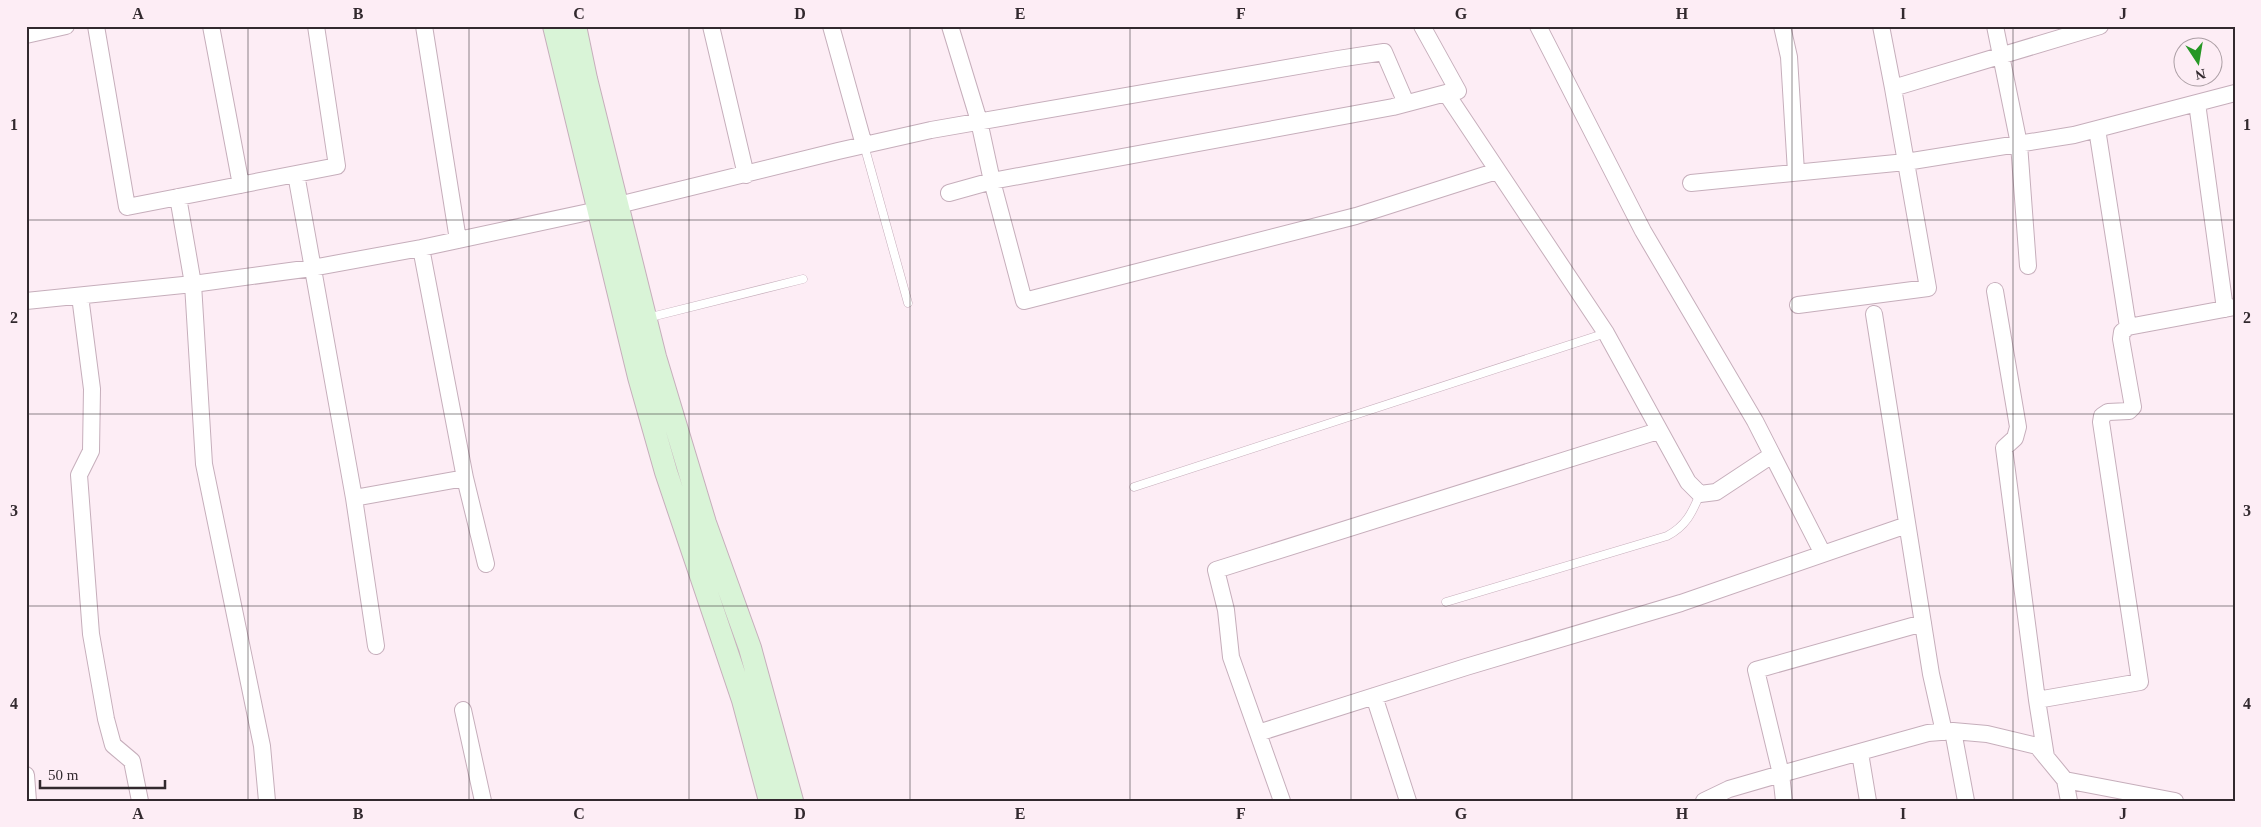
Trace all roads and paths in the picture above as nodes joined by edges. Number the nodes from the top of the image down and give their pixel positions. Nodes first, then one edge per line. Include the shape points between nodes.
1 (66, 26) edge
2 (96, 26) edge
3 (211, 26) edge
4 (316, 26) edge
5 (424, 26) edge
6 (554, 26) edge
7 (575, 26) edge
8 (711, 26) edge
9 (831, 26) edge
10 (950, 26) edge
11 (1422, 26) edge
12 (1538, 26) edge
13 (1782, 26) edge
14 (1882, 26) edge
15 (1995, 26) edge
16 (2095, 27) edge
17 (26, 35) edge
18 (2002, 56) junction
19 (1893, 88) junction
20 (1446, 93) junction
21 (2235, 93) edge
22 (1406, 103) junction
23 (2197, 103) junction
24 (978, 121) junction
25 (2097, 129) junction
26 (2019, 144) junction
27 (864, 145) junction
28 (1906, 162) junction
29 (1497, 171) junction
30 (1796, 172) junction
31 (296, 174) junction
32 (746, 175) junction
33 (992, 181) junction
34 (1691, 183) dead end
35 (241, 185) junction
36 (949, 193) dead end
37 (178, 197) junction
38 (607, 208) junction
39 (458, 240) junction
40 (420, 248) junction
41 (2028, 266) dead end
42 (312, 268) junction
43 (802, 279) dead end
44 (193, 284) junction
45 (1995, 291) dead end
46 (80, 296) junction
47 (26, 301) edge
48 (908, 303) dead end
49 (1798, 305) dead end
50 (2230, 308) edge
51 (1874, 314) dead end
52 (646, 318) junction
53 (2128, 327) junction
54 (1606, 333) junction
55 (1658, 431) junction
56 (1772, 455) junction
57 (465, 478) junction
58 (1134, 487) dead end
59 (1700, 494) junction
60 (354, 498) junction
61 (1907, 525) junction
62 (1823, 554) junction
63 (486, 564) dead end
64 (1446, 602) dead end
65 (1923, 624) junction
66 (376, 646) dead end
67 (1374, 696) junction
68 (2037, 700) junction
69 (463, 710) dead end
70 (1949, 731) junction
71 (1258, 733) junction
72 (768, 752) junction
73 (1860, 753) junction
74 (2046, 757) junction
75 (1781, 774) junction
76 (26, 775) edge
77 (2065, 780) junction
78 (1707, 800) edge
79 (2168, 800) edge
80 (28, 801) edge
81 (140, 801) edge
82 (267, 801) edge
83 (483, 801) edge
84 (770, 801) edge
85 (792, 801) edge
86 (1282, 801) edge
87 (1408, 801) edge
88 (1784, 801) edge
89 (1868, 801) edge
90 (1966, 801) edge
91 (2069, 801) edge

1 - 17 street
2 - 37 street via 127,207
3 - 35 street
4 - 31 street via 336,166
5 - 39 street
6 - 38 street
7 - 38 street
8 - 32 street
9 - 27 street
10 - 24 street
11 - 20 street via 1458,91
12 - 56 street via 1643,231
13 - 30 street via 1789,57
14 - 19 street
15 - 18 street
16 - 18 street
18 - 19 street
18 - 26 street
19 - 28 street
20 - 22 street
20 - 29 street
21 - 23 street
22 - 24 street via 1384,52
22 - 33 street via 1288,128
23 - 25 street
23 - 50 street
24 - 27 street
24 - 33 street
25 - 26 street
25 - 53 street
26 - 28 street
26 - 41 street
27 - 32 street
27 - 48 lane
28 - 30 street
28 - 49 street via 1928,288
29 - 33 street via 1356,216 1024,301
29 - 54 street
30 - 34 street
31 - 35 street
31 - 42 street
32 - 38 street
33 - 36 street
35 - 37 street
37 - 44 street
38 - 39 street
38 - 52 street
38 - 72 street via 639,377 666,472 743,700
39 - 40 street
40 - 42 street
40 - 57 street
42 - 44 street
42 - 60 street
43 - 52 lane
44 - 46 street
44 - 82 street via 204,464 262,746
45 - 68 street via 2018,427 2015,438 2004,448
46 - 47 street
46 - 81 street via 92,390 91,451 79,475 90,634 113,745 132,761
50 - 53 street
51 - 61 street
52 - 72 street via 703,514 750,648
53 - 68 street via 2122,332 2121,339 2133,407 2129,411 2108,412 2102,416 2101,422 2140,682
54 - 55 street
54 - 58 lane
55 - 59 street via 1688,482
55 - 71 street via 1216,570 1226,610 1231,657
56 - 59 street via 1716,492
56 - 62 street
57 - 60 street
57 - 63 street
59 - 64 lane via 1690,517 1680,529 1668,536
60 - 66 street
61 - 62 street
61 - 65 street
62 - 67 street via 1681,603
65 - 70 street via 1931,674
65 - 75 street via 1756,670
67 - 71 street
67 - 87 street
68 - 74 street
69 - 83 street
70 - 73 street via 1928,733
70 - 74 street via 2015,740 2036,746
70 - 90 street
71 - 86 street
72 - 84 street
72 - 85 street
73 - 75 street
73 - 89 street
74 - 77 street
75 - 78 street via 1729,789
75 - 88 street
76 - 80 street
77 - 79 street
77 - 91 street

